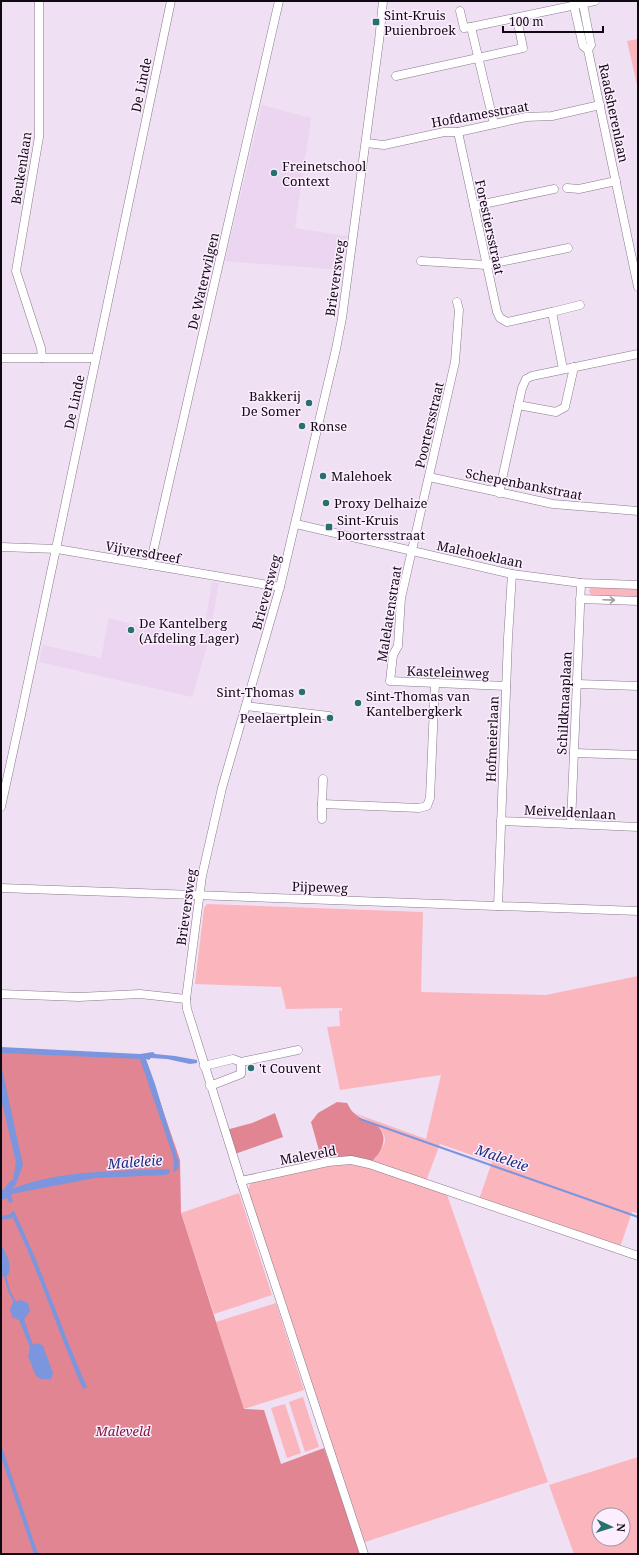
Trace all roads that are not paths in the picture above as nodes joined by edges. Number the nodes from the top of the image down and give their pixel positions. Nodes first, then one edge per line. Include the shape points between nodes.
1 (39, 1) edge
2 (171, 1) edge
3 (279, 1) edge
4 (382, 1) edge
5 (595, 1) edge
6 (579, 5) junction
7 (460, 11) dead end
8 (517, 18) junction
9 (471, 27) junction
10 (478, 58) junction
11 (396, 76) dead end
12 (600, 105) junction
13 (494, 124) junction
14 (458, 132) junction
15 (366, 143) junction
16 (616, 181) junction
17 (567, 188) dead end
18 (554, 189) dead end
19 (474, 206) junction
20 (568, 248) dead end
21 (421, 261) dead end
22 (635, 262) edge
23 (486, 265) junction
24 (638, 287) edge
25 (457, 302) dead end
26 (580, 305) dead end
27 (552, 312) junction
28 (638, 354) edge
29 (1, 358) edge
30 (42, 358) junction
31 (95, 358) junction
32 (574, 367) junction
33 (563, 369) junction
34 (518, 405) junction
35 (430, 477) junction
36 (498, 493) junction
37 (638, 511) edge
38 (296, 524) junction
39 (1, 547) edge
40 (57, 550) junction
41 (412, 551) junction
42 (150, 566) junction
43 (512, 574) junction
44 (582, 583) junction
45 (638, 585) edge
46 (280, 587) junction
47 (580, 599) junction
48 (638, 601) edge
49 (390, 681) joint
50 (435, 683) junction
51 (578, 684) junction
52 (506, 686) junction
53 (638, 686) edge
54 (246, 706) junction
55 (329, 716) dead end
56 (574, 754) junction
57 (638, 755) edge
58 (323, 779) dead end
59 (322, 804) junction
60 (1, 807) edge
61 (322, 819) dead end
62 (501, 821) junction
63 (571, 824) junction
64 (638, 827) edge
65 (1, 888) edge
66 (199, 894) junction
67 (498, 906) junction
68 (638, 911) edge
69 (1, 994) edge
70 (186, 999) junction
71 (298, 1050) dead end
72 (241, 1062) junction
73 (204, 1066) junction
74 (210, 1086) junction
75 (241, 1181) junction
76 (638, 1256) edge
77 (364, 1554) edge

1 - 30 street, Beukenlaan via 39,137 16,271
2 - 31 street, De Linde
3 - 42 street, De Waterwilgen
4 - 15 street, Brieversweg via 382,22
5 - 6 street
6 - 8 street
6 - 12 street, Raadsherenlaan via 583,46 588,50
7 - 9 street via 464,28
8 - 9 street
8 - 10 street via 524,48
9 - 10 street
10 - 11 street
10 - 13 street
12 - 13 street, Hofdamesstraat via 552,116
12 - 16 street, Raadsherenlaan
13 - 14 street, Hofdamesstraat
14 - 15 street, Hofdamesstraat via 444,132 384,145
14 - 19 street, Forestiersstraat
15 - 38 street, Brieversweg via 342,318
16 - 17 street, Raadsherenlaan via 578,190
16 - 22 street, Raadsherenlaan
18 - 19 street
19 - 23 street, Forestiersstraat
20 - 23 street
21 - 23 street
22 - 24 street, Raadsherenlaan
23 - 27 street, Forestiersstraat via 500,318 507,322
25 - 35 street, Poortersstraat via 459,310 455,362
26 - 27 street
27 - 33 street
28 - 32 street
29 - 30 street
30 - 31 street
31 - 40 street, De Linde
32 - 33 street
32 - 34 street via 565,406 561,410 556,412
33 - 34 street via 526,379
34 - 36 street
35 - 36 street, Schepenbankstraat
35 - 41 street, Poortersstraat
36 - 37 street, Schepenbankstraat via 574,507
38 - 41 street, Malehoeklaan
38 - 46 street, Brieversweg
39 - 40 street, Vijversdreef
40 - 42 street, Vijversdreef
40 - 60 street, De Linde
41 - 43 street, Malehoeklaan
41 - 49 street, Malelatenstraat via 401,598 398,646 393,655
42 - 46 street, Vijversdreef
43 - 44 street, Malehoeklaan
43 - 52 street, Hofmeierlaan
44 - 45 street, Malehoeklaan
44 - 47 street, Schildknaaplaan
46 - 54 street, Brieversweg
47 -> 48 street
47 - 51 street, Schildknaaplaan
49 - 50 street, Kasteleinweg
50 - 52 street, Kasteleinweg
50 - 59 street via 430,798 427,806 419,808
51 - 53 street
51 - 56 street, Schildknaaplaan
52 - 62 street, Hofmeierlaan
54 - 55 street
54 - 66 street, Brieversweg via 222,788
56 - 57 street
56 - 63 street, Schildknaaplaan
58 - 59 street
59 - 61 street
62 - 63 street, Meiveldenlaan
62 - 67 street, Hofmeierlaan
63 - 64 street, Meiveldenlaan
65 - 66 street, Pijpeweg
66 - 67 street, Pijpeweg
66 - 70 street, Brieversweg
67 - 68 street, Pijpeweg
69 - 70 street via 79,997 140,994
70 - 73 street, Brieversweg
71 - 72 street
72 - 73 street via 233,1059
72 - 74 street via 241,1074
73 - 74 street, Brieversweg
74 - 75 street, Brieversweg
75 - 76 street, Maleveld via 328,1162 351,1160
75 - 77 street

